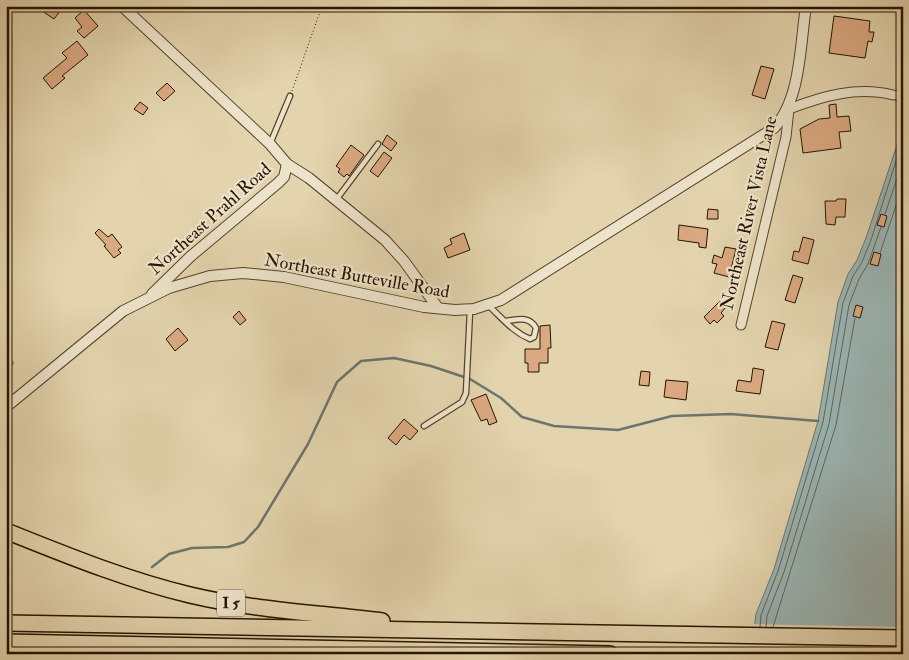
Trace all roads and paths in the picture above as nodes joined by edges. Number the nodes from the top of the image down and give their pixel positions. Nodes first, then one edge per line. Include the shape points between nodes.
1 (122, 6) edge
2 (322, 6) edge
3 (806, 6) edge
4 (903, 91) edge
5 (893, 95) junction
6 (290, 96) joint
7 (903, 102) edge
8 (789, 109) junction
9 (270, 144) junction
10 (378, 144) dead end
11 (903, 161) edge
12 (287, 164) junction
13 (903, 178) edge
14 (336, 200) junction
15 (151, 295) junction
16 (488, 305) junction
17 (438, 308) junction
18 (470, 309) junction
19 (505, 322) junction
20 (741, 325) dead end
21 (6, 356) edge
22 (10, 363) dead end
23 (6, 406) edge
24 (424, 426) dead end
25 (6, 532) edge
26 (6, 618) edge
27 (6, 623) edge
28 (42, 624) junction
29 (466, 630) junction
30 (903, 638) edge
31 (6, 642) edge
32 (71, 643) junction
33 (6, 649) edge
34 (492, 653) edge
35 (610, 654) edge

1 - 9 street
2 - 6 path
3 - 8 street, Northeast Butteville Road
4 - 5 lane
5 - 7 lane
5 - 8 street via 868,90 850,91 810,100
6 - 9 lane
8 - 16 street, Northeast Butteville Road via 774,128 751,145 526,286
8 - 20 street, Northeast River Vista Lane via 786,137
9 - 12 street
10 - 14 lane
11 - 13 path via 897,176
12 - 14 street
12 - 15 street, Northeast Prahl Road via 284,177 278,184 191,256
14 - 17 street via 396,252
15 - 17 street, Northeast Butteville Road via 210,276 256,274
15 - 23 street, Northeast Butteville Road via 123,311
16 - 18 street, Northeast Butteville Road
16 - 19 lane
17 - 18 street, Northeast Butteville Road
18 - 24 lane via 466,393 462,402
19 - 19 lane via 518,334 530,339 534,337 536,328 530,321 523,318
21 - 22 lane
25 - 29 highway, I 5 via 125,576 190,595 275,610
26 - 28 highway, I 5
27 - 28 highway, I 5
28 - 29 highway, I 5
29 - 30 highway, I 5
31 - 32 highway
32 - 33 highway
32 - 34 highway via 438,649
34 - 35 highway

